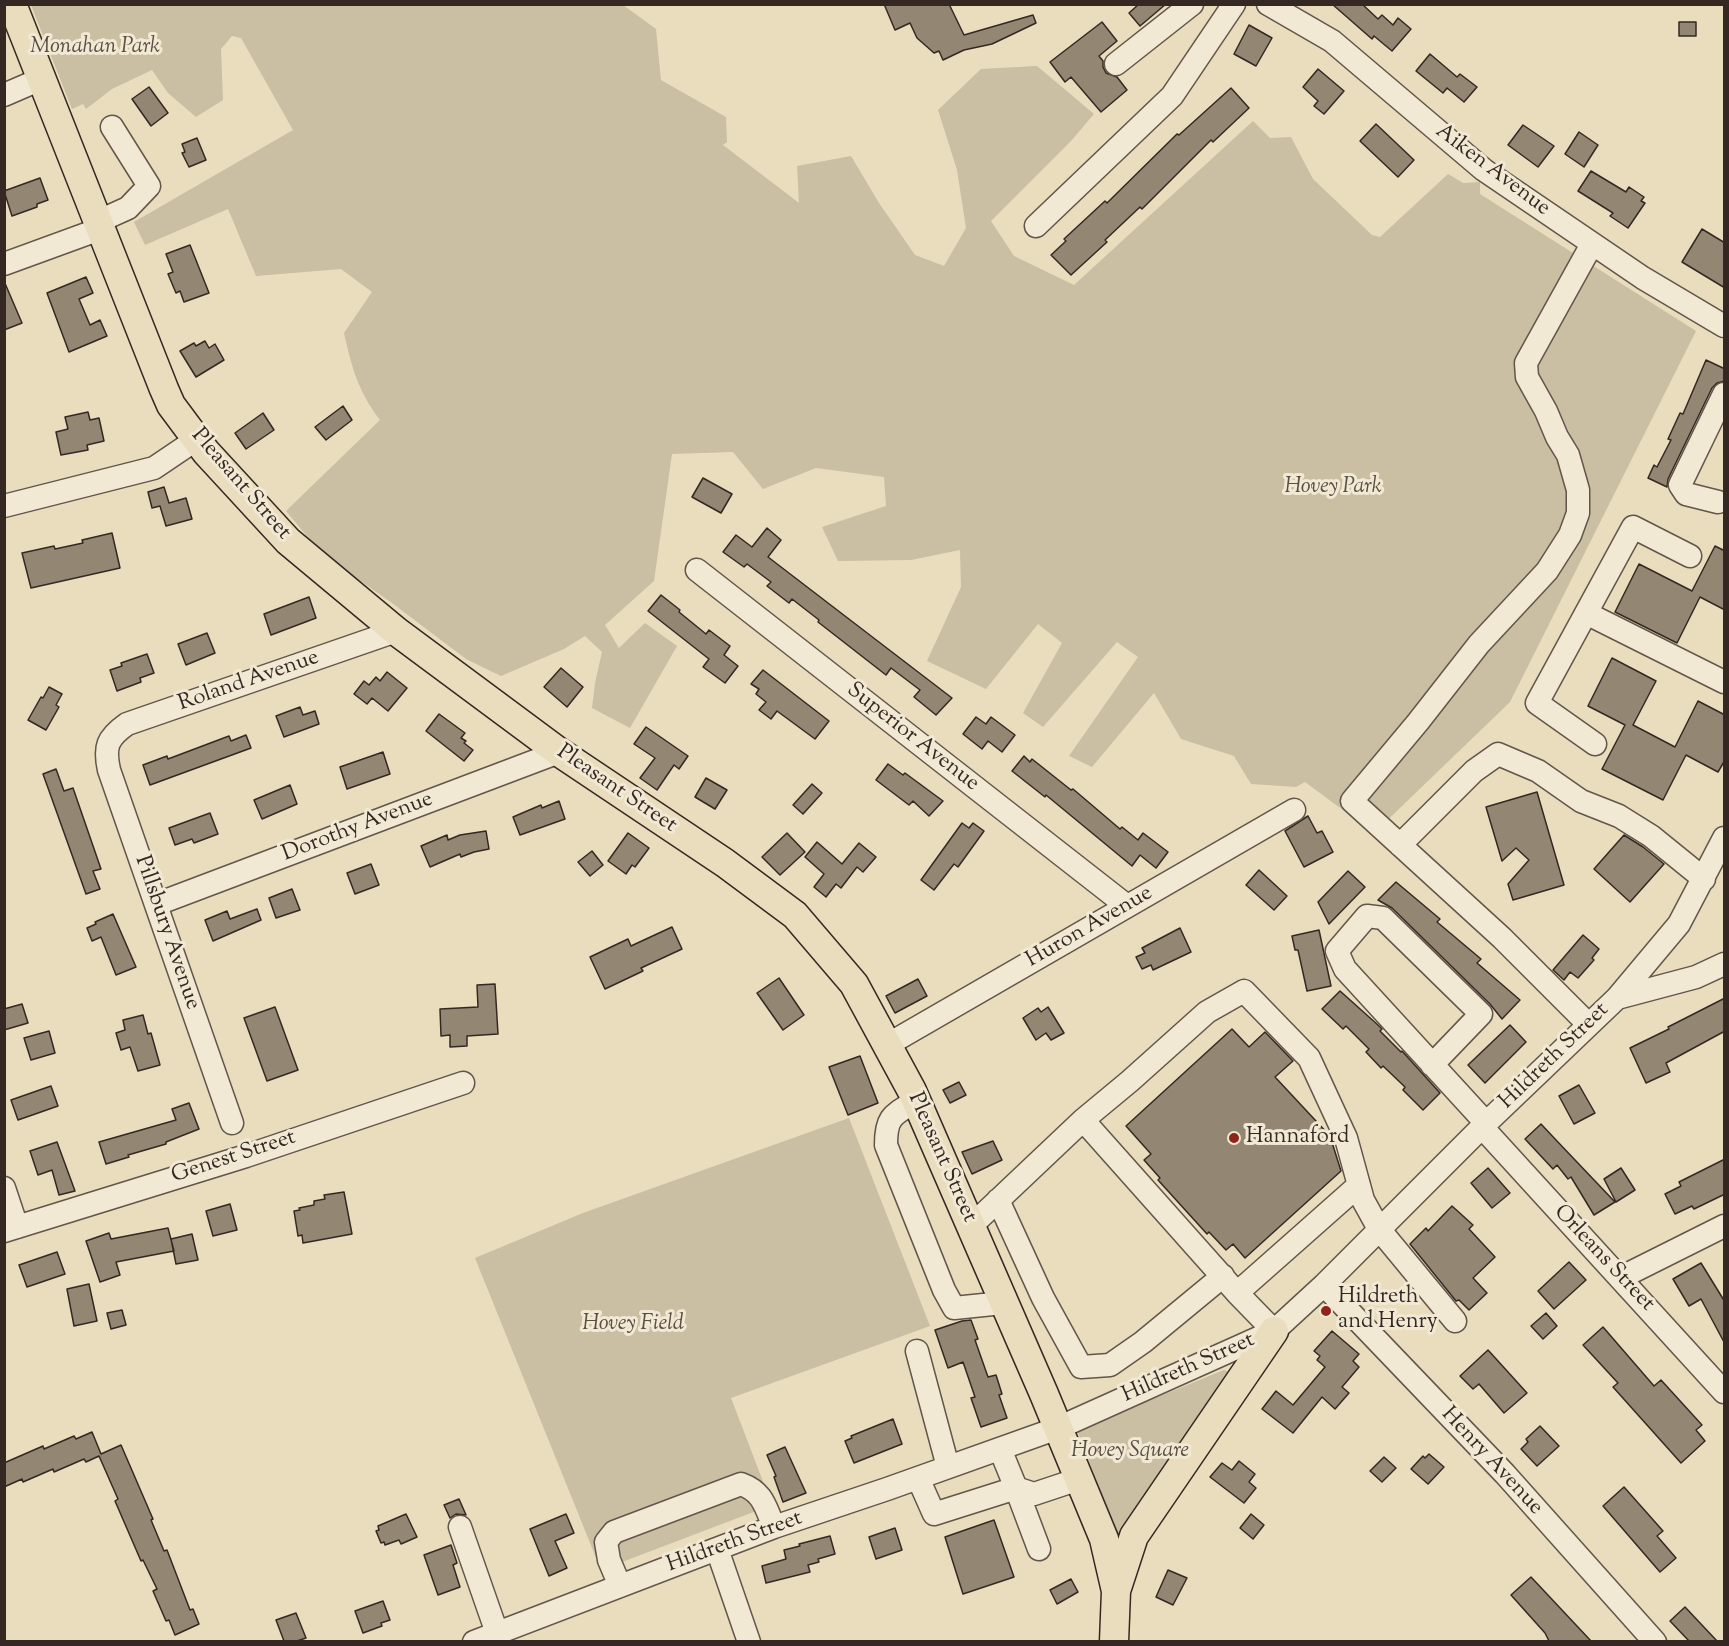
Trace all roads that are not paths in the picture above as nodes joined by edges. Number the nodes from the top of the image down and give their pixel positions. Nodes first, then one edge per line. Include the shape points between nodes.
1 (12, 4) edge
2 (1192, 4) edge
3 (1234, 4) edge
4 (1268, 4) edge
5 (1116, 64) dead end
6 (41, 79) junction
7 (6, 90) edge
8 (112, 127) dead end
9 (98, 226) junction
10 (1036, 226) dead end
11 (1592, 244) junction
12 (4, 264) edge
13 (1725, 326) edge
14 (1725, 394) edge
15 (197, 439) junction
16 (1722, 500) edge
17 (4, 506) edge
18 (1690, 555) dead end
19 (697, 570) dead end
20 (1586, 613) junction
21 (396, 631) junction
22 (1725, 682) edge
23 (108, 743) joint
24 (1595, 744) dead end
25 (559, 752) junction
26 (1294, 810) dead end
27 (1725, 838) edge
28 (1400, 844) junction
29 (1704, 879) junction
30 (157, 904) junction
31 (1127, 906) junction
32 (1725, 964) edge
33 (1617, 998) junction
34 (1588, 1024) junction
35 (887, 1045) junction
36 (1432, 1065) junction
37 (463, 1083) dead end
38 (916, 1101) junction
39 (1083, 1120) junction
40 (232, 1123) dead end
41 (1484, 1125) junction
42 (1359, 1185) junction
43 (4, 1188) edge
44 (998, 1200) junction
45 (971, 1226) junction
46 (1725, 1226) edge
47 (11, 1229) edge
48 (1379, 1229) junction
49 (1620, 1278) junction
50 (1230, 1284) junction
51 (1324, 1285) junction
52 (1003, 1303) junction
53 (1455, 1321) dead end
54 (1274, 1331) junction
55 (917, 1351) dead end
56 (1725, 1392) edge
57 (1058, 1428) junction
58 (1000, 1449) junction
59 (948, 1467) junction
60 (918, 1478) junction
61 (1079, 1479) junction
62 (1016, 1488) junction
63 (460, 1527) dead end
64 (774, 1527) junction
65 (717, 1549) junction
66 (1039, 1549) dead end
67 (620, 1586) junction
68 (1116, 1591) junction
69 (497, 1633) junction
70 (474, 1641) edge
71 (749, 1641) edge
72 (1114, 1641) edge
73 (1655, 1641) edge

1 - 6 main road, Pleasant Street
2 - 5 street
3 - 10 street via 1172,96
4 - 11 street, Aiken Avenue via 1332,41 1484,170
6 - 7 street
6 - 9 main road, Pleasant Street
8 - 9 street via 149,186 128,208
9 - 12 street
9 - 15 main road, Pleasant Street via 171,405
11 - 13 street, Aiken Avenue
11 - 28 street via 1526,363 1527,377 1568,455 1578,490 1578,513 1570,535 1547,571 1479,644 1352,801
14 - 16 street via 1680,485 1686,494
15 - 17 street via 154,468
15 - 21 main road, Pleasant Street via 288,541
18 - 20 street via 1633,527
19 - 31 street, Superior Avenue
20 - 22 street
20 - 24 street via 1538,703
21 - 23 street, Roland Avenue via 127,724
21 - 25 main road, Pleasant Street
23 - 30 street, Pillsbury Avenue via 109,770
25 - 30 street, Dorothy Avenue
25 - 35 main road, Pleasant Street via 725,862 795,915 854,984
26 - 31 street, Huron Avenue
27 - 29 street, Hildreth Street
28 - 29 street via 1474,771 1498,754 1538,771 1581,801 1620,816
28 - 34 street
29 - 33 street, Hildreth Street via 1679,924
30 - 40 street, Pillsbury Avenue
31 - 35 street, Huron Avenue
32 - 33 street via 1696,977
33 - 34 street, Hildreth Street
34 - 41 street, Hildreth Street
35 - 38 main road, Pleasant Street
36 - 36 street, Orleans Street via 1345,969 1337,951 1367,916 1383,918 1481,1014
36 - 41 street, Orleans Street
37 - 47 street, Genest Street
38 - 45 main road, Pleasant Street
38 - 52 street via 893,1115 886,1128 886,1145 944,1290 954,1308
39 - 42 street via 1206,1012 1244,991 1310,1058 1346,1138
39 - 44 street
39 - 50 street
41 - 48 street, Hildreth Street
41 - 49 street, Orleans Street
42 - 48 street
42 - 50 street
43 - 47 street
44 - 45 street
44 - 50 street via 1043,1298 1081,1367 1110,1365
45 - 52 main road, Pleasant Street
46 - 49 street
48 - 51 street, Hildreth Street
48 - 53 street
49 - 56 street, Orleans Street
50 - 54 street
51 - 54 street, Hildreth Street
51 - 73 street, Henry Avenue via 1504,1474
52 - 57 main road, Pleasant Street
54 - 57 street, Hildreth Street
54 - 68 main road via 1134,1536
55 - 59 street
57 - 58 street, Hildreth Street
57 - 61 main road, Pleasant Street
58 - 59 street, Hildreth Street
58 - 62 street
59 - 60 street, Hildreth Street
60 - 62 street via 934,1514
60 - 64 street, Hildreth Street
61 - 62 street via 1034,1494
61 - 68 main road, Pleasant Street via 1104,1539
62 - 66 street
63 - 69 street
64 - 65 street, Hildreth Street
64 - 67 street via 762,1499 741,1484 614,1532 606,1542
65 - 67 street, Hildreth Street
65 - 71 street
67 - 69 street, Hildreth Street
68 - 72 main road, Pleasant Street
69 - 70 street, Hildreth Street

